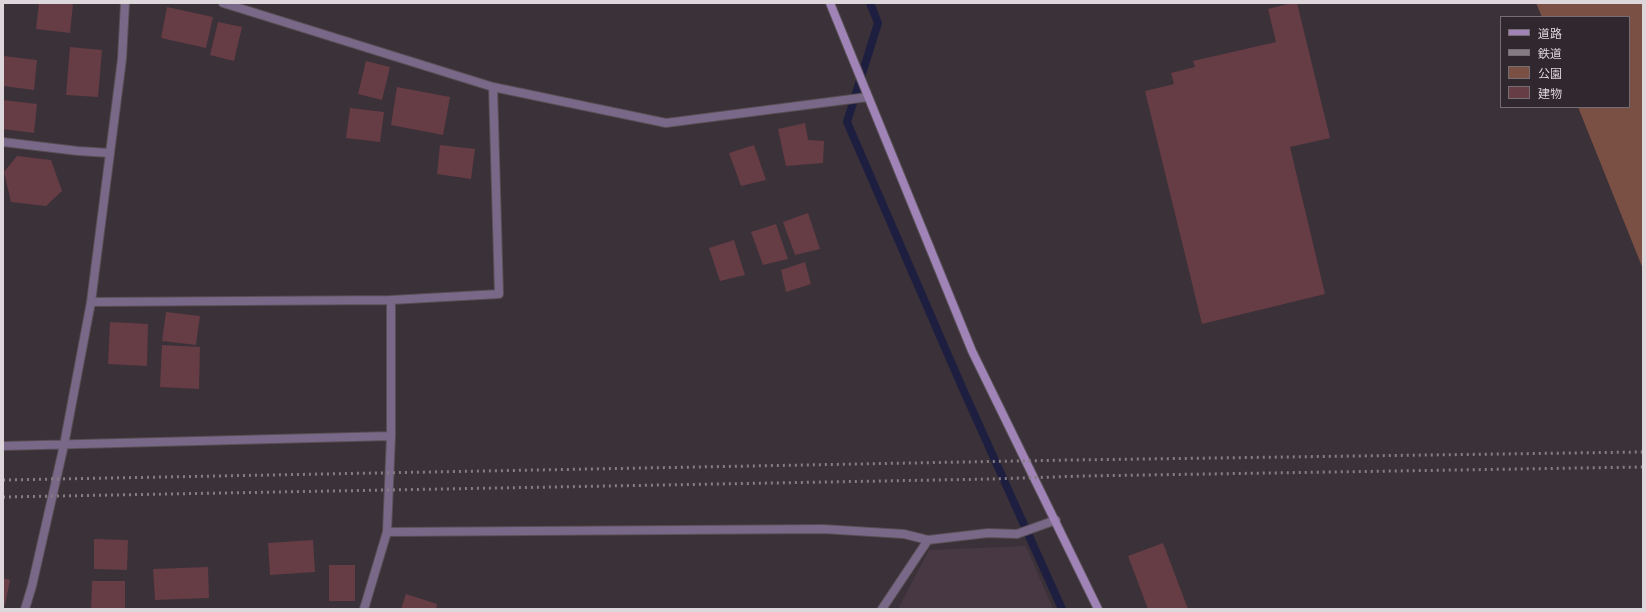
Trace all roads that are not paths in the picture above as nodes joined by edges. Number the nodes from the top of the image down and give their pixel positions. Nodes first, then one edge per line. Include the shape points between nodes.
1 (125, 3) edge
2 (223, 3) edge
3 (830, 3) edge
4 (493, 87) junction
5 (867, 96) junction
6 (3, 142) edge
7 (110, 153) junction
8 (391, 300) junction
9 (91, 302) junction
10 (391, 436) junction
11 (64, 445) junction
12 (3, 446) edge
13 (1056, 520) junction
14 (387, 532) junction
15 (928, 540) junction
16 (25, 609) edge
17 (364, 609) edge
18 (882, 609) edge
19 (1098, 609) edge

1 - 7 street via 122,59
2 - 4 street
3 - 5 street
4 - 5 street via 666,123
4 - 8 street via 499,294
5 - 13 street via 972,351
6 - 7 street
7 - 9 street
8 - 9 street
8 - 10 street
9 - 11 street
10 - 11 street
10 - 14 street
11 - 12 street
11 - 16 street
13 - 15 street via 1017,534 988,533
13 - 19 street
14 - 15 street via 823,529 904,534
14 - 17 street
15 - 18 street

